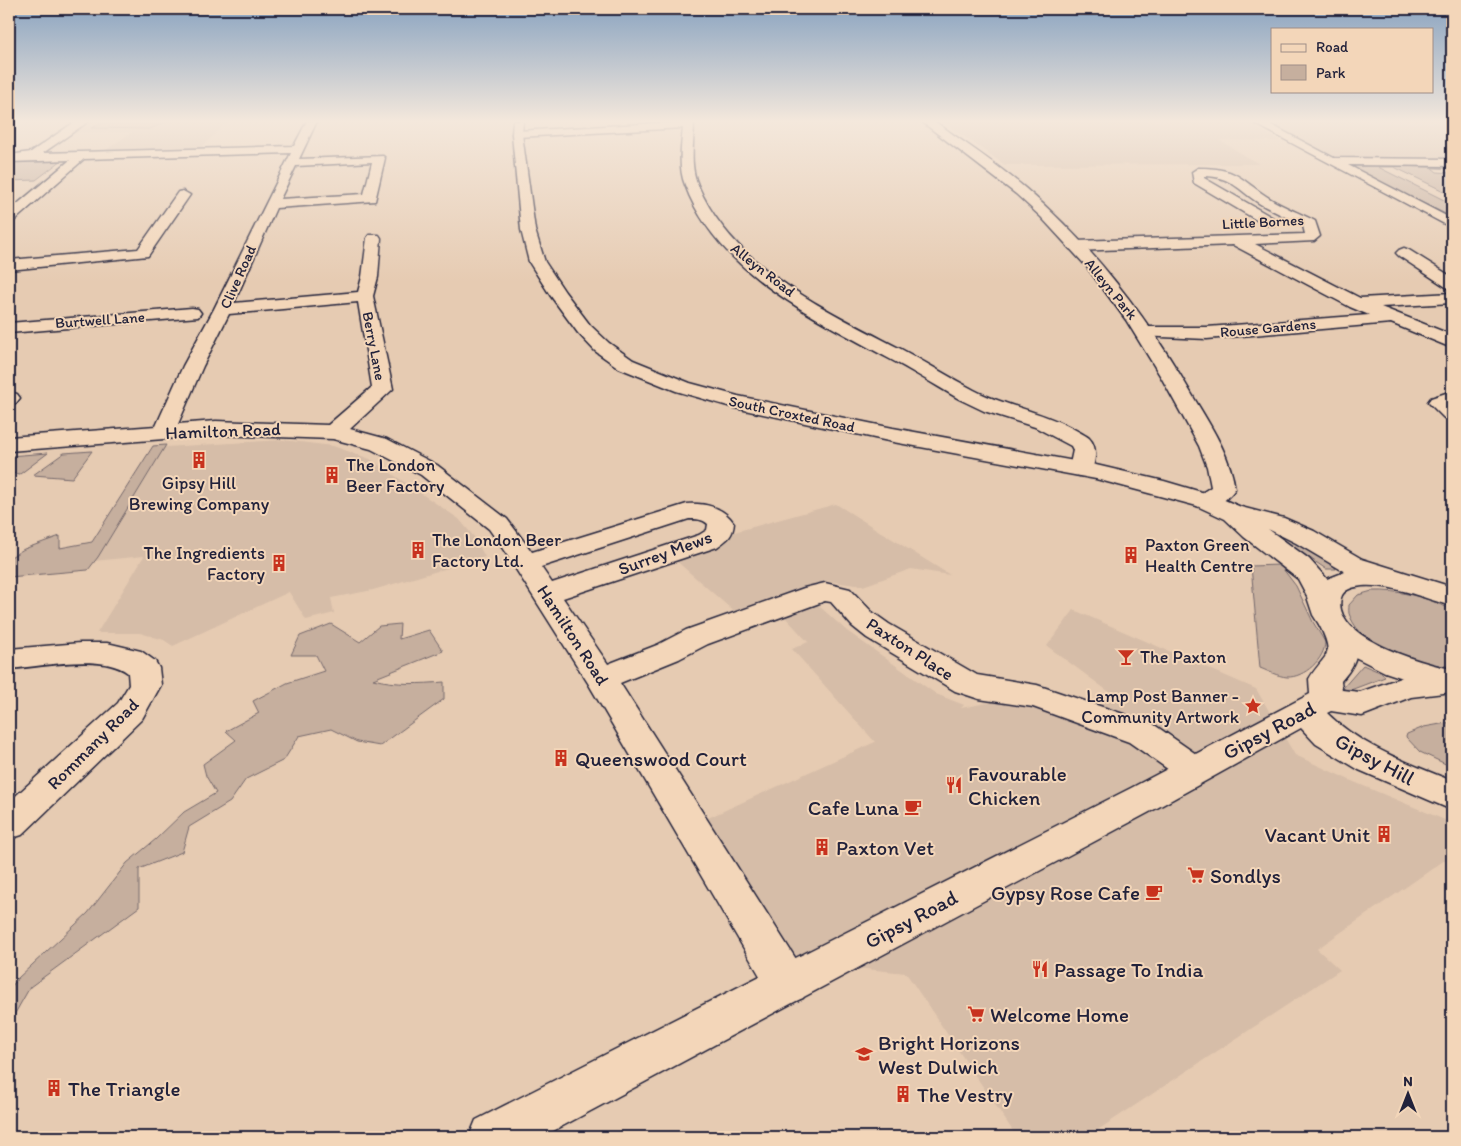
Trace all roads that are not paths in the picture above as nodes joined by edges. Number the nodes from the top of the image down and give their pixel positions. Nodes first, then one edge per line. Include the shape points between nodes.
1 (59, 174) edge
2 (286, 174) edge
3 (375, 174) edge
4 (522, 174) edge
5 (688, 174) edge
6 (999, 174) edge
7 (1198, 174) edge
8 (1225, 174) edge
9 (1357, 174) edge
10 (183, 195) dead end
11 (271, 204) junction
12 (9, 218) edge
13 (1270, 222) dead end
14 (1452, 224) edge
15 (374, 238) dead end
16 (1235, 240) junction
17 (1075, 246) junction
18 (1404, 253) dead end
19 (9, 265) edge
20 (1452, 284) edge
21 (365, 296) junction
22 (1452, 298) edge
23 (1412, 299) junction
24 (1356, 304) junction
25 (223, 309) junction
26 (192, 313) dead end
27 (1444, 317) dead end
28 (1392, 318) junction
29 (9, 328) edge
30 (1145, 332) junction
31 (1452, 342) edge
32 (1452, 397) edge
33 (1452, 413) edge
34 (164, 432) junction
35 (333, 432) junction
36 (9, 444) edge
37 (1081, 469) junction
38 (1206, 501) junction
39 (1233, 513) junction
40 (526, 563) junction
41 (1406, 581) junction
42 (547, 594) junction
43 (1452, 597) edge
44 (1330, 616) junction
45 (9, 659) edge
46 (601, 678) junction
47 (1452, 680) edge
48 (1316, 705) junction
49 (1194, 770) junction
50 (1452, 796) edge
51 (9, 824) edge
52 (788, 984) junction
53 (493, 1137) edge

1 - 12 street
2 - 11 street, Clive Road
3 - 11 street via 370,198
4 - 37 street, South Croxted Road via 528,230 537,262 584,329 602,347 638,370 683,388 735,402
5 - 37 street, Alleyn Road via 690,184 712,225 741,256 785,290 960,392 1007,412 1029,417 1080,442 1084,450
6 - 17 street, Alleyn Park via 1020,190
7 - 13 street, Little Bornes via 1198,180
8 - 16 street, Little Bornes via 1260,198 1310,224 1313,236
9 - 14 street
10 - 19 street via 144,253
11 - 25 street, Clive Road
15 - 21 street, Berry Lane
16 - 17 street, Little Bornes
16 - 24 street, Rouse Gardens
17 - 30 street, Alleyn Park
18 - 20 street
21 - 25 street, Berry Lane
21 - 35 street, Berry Lane via 383,389
22 - 23 street
23 - 24 street
23 - 27 street
24 - 28 street, Rouse Gardens
25 - 34 street, Clive Road
26 - 29 street, Burtwell Lane
28 - 30 street, Rouse Gardens via 1207,333
28 - 31 street, Rouse Gardens
30 - 38 street, Alleyn Park via 1217,464 1223,489
32 - 33 street via 1438,402
34 - 35 street, Hamilton Road via 216,428
34 - 36 street, Hamilton Road
35 - 40 street, Hamilton Road via 379,444 429,470 498,524
37 - 38 street, South Croxted Road
38 - 39 street, South Croxted Road
39 - 41 street, South Croxted Road via 1275,523 1352,565
39 - 44 street, South Croxted Road via 1251,532 1282,551 1308,573
40 - 42 street, Hamilton Road
40 - 42 street, Surrey Mews via 687,512 712,515 722,523 720,533 708,541
41 - 43 street
41 - 44 street via 1380,577 1348,580 1333,588 1326,600
42 - 46 street, Hamilton Road
44 - 47 street via 1352,642 1379,658 1410,671
44 - 48 street, Gipsy Road via 1344,645 1344,653 1325,679
45 - 51 street, Rommany Road via 111,652 139,664 146,682 144,691 130,711
46 - 49 street, Paxton Place via 697,637 814,594 830,592 845,599 862,619 878,631 960,680 979,688 1037,696 1141,733
46 - 52 street, Hamilton Road
47 - 48 street, Gipsy Road via 1406,687 1362,704
48 - 49 street, Gipsy Road
48 - 50 street, Gipsy Hill via 1328,734 1371,761
49 - 52 street, Gipsy Road
52 - 53 street, Gipsy Road

